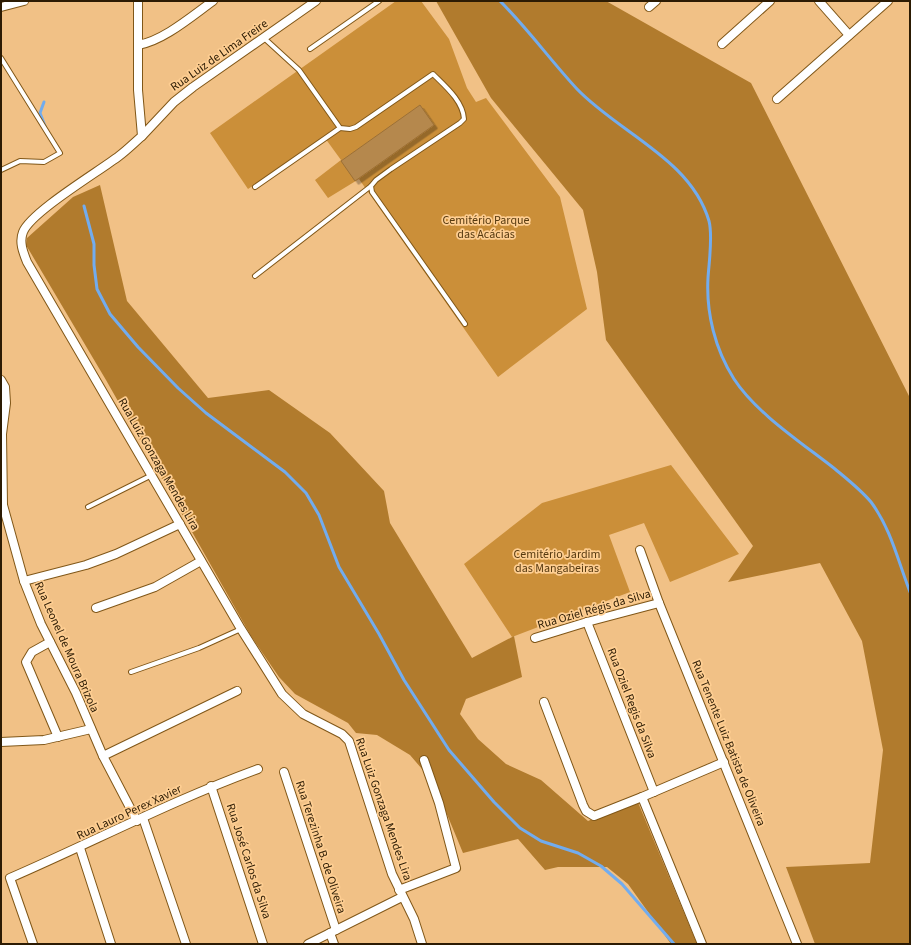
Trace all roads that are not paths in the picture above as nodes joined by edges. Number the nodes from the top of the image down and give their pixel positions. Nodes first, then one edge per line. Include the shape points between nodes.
1 (24, 1) edge
2 (138, 1) edge
3 (213, 1) edge
4 (316, 1) edge
5 (379, 1) edge
6 (656, 1) edge
7 (770, 1) edge
8 (819, 1) edge
9 (888, 1) edge
10 (1, 7) edge
11 (649, 7) dead end
12 (849, 35) junction
13 (264, 38) junction
14 (722, 44) dead end
15 (138, 46) junction
16 (310, 49) dead end
17 (1, 58) edge
18 (776, 99) dead end
19 (340, 128) junction
20 (142, 136) junction
21 (1, 170) edge
22 (371, 186) junction
23 (255, 187) dead end
24 (255, 276) dead end
25 (465, 324) dead end
26 (1, 380) edge
27 (1, 434) edge
28 (153, 475) junction
29 (2, 505) edge
30 (88, 507) dead end
31 (180, 524) junction
32 (640, 550) dead end
33 (201, 561) junction
34 (24, 581) junction
35 (659, 603) junction
36 (96, 608) dead end
37 (588, 622) junction
38 (241, 629) junction
39 (535, 638) dead end
40 (50, 642) junction
41 (131, 672) dead end
42 (238, 691) dead end
43 (544, 702) dead end
44 (91, 729) junction
45 (58, 737) junction
46 (1, 742) edge
47 (103, 756) junction
48 (424, 760) dead end
49 (724, 762) junction
50 (258, 769) dead end
51 (284, 772) dead end
52 (211, 786) junction
53 (654, 792) junction
54 (642, 797) junction
55 (140, 819) junction
56 (80, 848) junction
57 (400, 894) junction
58 (333, 931) junction
59 (33, 944) edge
60 (111, 944) edge
61 (186, 944) edge
62 (263, 944) edge
63 (308, 944) edge
64 (334, 944) edge
65 (422, 944) edge
66 (702, 944) edge
67 (797, 944) edge

1 - 10 street
2 - 15 street
3 - 15 street via 164,34
4 - 13 street, Rua Luiz de Lima Freire
5 - 16 lane
6 - 11 street
7 - 14 street
8 - 12 street
9 - 12 street
12 - 18 street
13 - 19 lane via 300,70
13 - 20 street, Rua Luiz de Lima Freire via 174,102
15 - 20 street
17 - 21 lane via 60,153 44,162 20,161
19 - 22 lane via 356,127 433,74 455,97 464,119
19 - 23 lane
20 - 28 street, Rua Luiz Gonzaga Mendes Lira via 120,156 36,215 23,232 21,241 27,262
22 - 24 lane
22 - 25 lane via 372,192
26 - 27 street, Rua Leonel de Moura Brizola via 5,388 6,404
27 - 29 street, Rua Leonel de Moura Brizola
28 - 30 lane
28 - 31 street, Rua Luiz Gonzaga Mendes Lira
29 - 34 street, Rua Leonel de Moura Brizola
31 - 33 street, Rua Luiz Gonzaga Mendes Lira
31 - 34 street via 86,565
32 - 35 street, Rua Tenente Luiz Batista de Oliveira
33 - 36 street via 155,587
33 - 38 street, Rua Luiz Gonzaga Mendes Lira
34 - 40 street, Rua Leonel de Moura Brizola
35 - 37 street, Rua Oziel Régis da Silva
35 - 49 street, Rua Tenente Luiz Batista de Oliveira
37 - 39 street, Rua Oziel Régis da Silva
37 - 53 street, Rua Oziel Regis da Silva
38 - 41 lane via 199,648
38 - 57 street, Rua Luiz Gonzaga Mendes Lira via 282,694 292,705 302,714 342,734 349,741
40 - 44 street, Rua Leonel de Moura Brizola
40 - 45 street via 32,652 27,658 27,667
42 - 47 street
43 - 54 street via 583,805 589,814 594,816
44 - 45 street
44 - 47 street, Rua Leonel de Moura Brizola
45 - 46 street via 24,742
47 - 55 street, Rua Leonel de Moura Brizola
48 - 57 street via 439,803 456,868
49 - 53 street
49 - 67 street, Rua Tenente Luiz Batista de Oliveira
50 - 52 street, Rua Lauro Perex Xavier
51 - 58 street, Rua Terezinha B. de Oliveira
52 - 55 street, Rua Lauro Perex Xavier
52 - 62 street, Rua José Carlos da Silva
53 - 54 street
54 - 66 street
55 - 56 street, Rua Lauro Perex Xavier
55 - 61 street, Rua Leonel de Moura Brizola
56 - 59 street, Rua Lauro Perex Xavier via 10,878
56 - 60 street
57 - 58 street
57 - 65 street, Rua Luiz Gonzaga Mendes Lira via 414,919
58 - 63 street
58 - 64 street, Rua Terezinha B. de Oliveira

